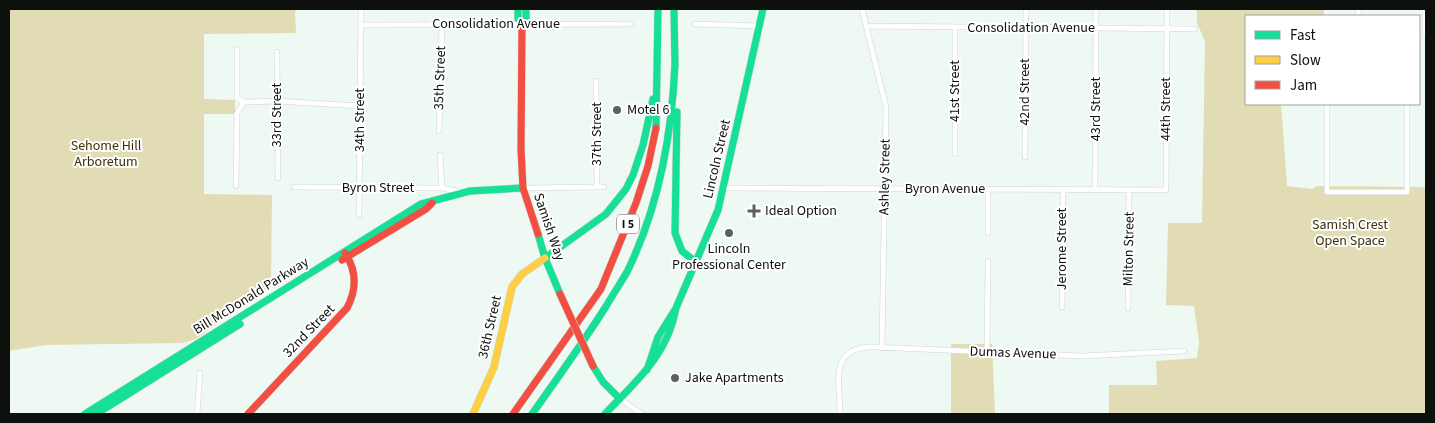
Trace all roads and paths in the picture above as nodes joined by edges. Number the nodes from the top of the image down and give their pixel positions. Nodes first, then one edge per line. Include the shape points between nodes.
1 (361, 9) edge
2 (518, 9) edge
3 (526, 9) edge
4 (658, 9) edge
5 (674, 9) edge
6 (762, 9) edge
7 (862, 9) edge
8 (1026, 9) edge
9 (1096, 9) edge
10 (1167, 9) edge
11 (1425, 9) edge
12 (442, 24) junction
13 (522, 24) junction
14 (632, 24) dead end
15 (695, 24) dead end
16 (361, 25) junction
17 (759, 26) junction
18 (866, 26) junction
19 (955, 27) junction
20 (1026, 27) junction
21 (1096, 28) junction
22 (1167, 28) junction
23 (1195, 29) dead end
24 (659, 34) junction
25 (1423, 35) edge
26 (237, 49) dead end
27 (277, 52) dead end
28 (675, 63) junction
29 (596, 81) dead end
30 (277, 101) junction
31 (244, 102) junction
32 (1327, 105) edge
33 (1407, 105) edge
34 (360, 106) junction
35 (439, 131) dead end
36 (954, 154) dead end
37 (440, 155) dead end
38 (1025, 157) dead end
39 (278, 178) dead end
40 (236, 186) dead end
41 (360, 187) junction
42 (597, 187) junction
43 (604, 187) dead end
44 (294, 188) dead end
45 (442, 188) junction
46 (523, 188) junction
47 (723, 188) junction
48 (885, 189) junction
49 (988, 189) junction
50 (1063, 190) junction
51 (1095, 190) junction
52 (1130, 190) junction
53 (1166, 190) joint
54 (461, 192) junction
55 (359, 215) dead end
56 (988, 233) dead end
57 (346, 254) junction
58 (545, 258) junction
59 (988, 261) dead end
60 (697, 262) junction
61 (1062, 308) dead end
62 (1128, 308) dead end
63 (882, 348) junction
64 (1184, 351) dead end
65 (987, 352) junction
66 (200, 373) dead end
67 (620, 399) junction
68 (85, 414) edge
69 (96, 414) edge
70 (197, 414) edge
71 (248, 414) edge
72 (473, 414) edge
73 (513, 414) edge
74 (532, 414) edge
75 (605, 414) edge
76 (642, 414) edge
77 (840, 414) edge

1 - 16 street, 34th Street
2 - 13 main road via 518,19
3 - 13 main road via 526,19
4 - 24 main road, I 5
5 - 28 main road, I 5
6 - 17 main road, Lincoln Street
7 - 18 street, Ashley Street
8 - 20 street, 42nd Street
9 - 21 street, 43rd Street
10 - 22 street, 44th Street
11 - 25 street
12 - 13 street, Consolidation Avenue
12 - 16 street, Consolidation Avenue
12 - 35 street, 35th Street
13 - 14 street, Consolidation Avenue
13 - 46 main road, Samish Way
15 - 17 street
16 - 34 street, 34th Street
17 - 47 main road, Lincoln Street
18 - 19 street, Consolidation Avenue
18 - 48 street, Ashley Street via 886,107
19 - 20 street, Consolidation Avenue
19 - 36 street, 41st Street
20 - 21 street, Consolidation Avenue
20 - 38 street, 42nd Street
21 - 22 street, Consolidation Avenue
21 - 51 street, 43rd Street
22 - 23 street, Consolidation Avenue
22 - 53 street, 44th Street
24 - 58 main road, 36th Street via 648,128 628,188 606,214
24 - 73 main road, I 5 via 657,123 648,166 618,250 601,289
26 - 31 street via 238,98
27 - 30 street, 33rd Street
28 - 60 main road via 678,148 675,233 681,251
28 - 74 main road, I 5 via 670,134 649,217 628,270
29 - 42 street, 37th Street
30 - 31 street
30 - 34 street
30 - 39 street, 33rd Street
31 - 40 street via 237,113
32 - 33 street via 1327,192 1407,192
34 - 41 street, 34th Street
37 - 45 street
41 - 44 street, Byron Street
41 - 45 street, Byron Street
41 - 55 street, 34th Street
42 - 43 street, Bill McDonald Parkway
42 - 46 street, Bill McDonald Parkway
45 - 54 street, Byron Street
46 - 54 main road, Bill McDonald Parkway
46 - 58 main road, Samish Way
47 - 48 street, Byron Avenue
47 - 60 main road, Lincoln Street via 718,210
48 - 49 street, Byron Avenue
48 - 63 street, Ashley Street
49 - 50 street, Byron Avenue
49 - 56 street
50 - 51 street, Byron Avenue
50 - 61 street, Jerome Street
51 - 52 street, Byron Avenue
52 - 53 street, Byron Avenue
52 - 62 street, Milton Street
54 - 57 main road, Bill McDonald Parkway via 421,204
57 - 68 main road, Bill McDonald Parkway
57 - 69 main road, Bill McDonald Parkway
57 - 71 main road, 32nd Street via 355,282 347,308
58 - 67 main road, Samish Way, bridge via 593,366
58 - 72 main road, 36th Street via 522,274 512,287 494,367
59 - 65 street
60 - 67 main road, Lincoln Street via 676,308 675,322 667,341 658,357
63 - 65 street, Dumas Avenue
63 - 77 street, Dumas Avenue via 860,348 844,356 840,368
64 - 65 street, Dumas Avenue via 1101,356
66 - 70 street
67 - 75 main road
67 - 76 street

